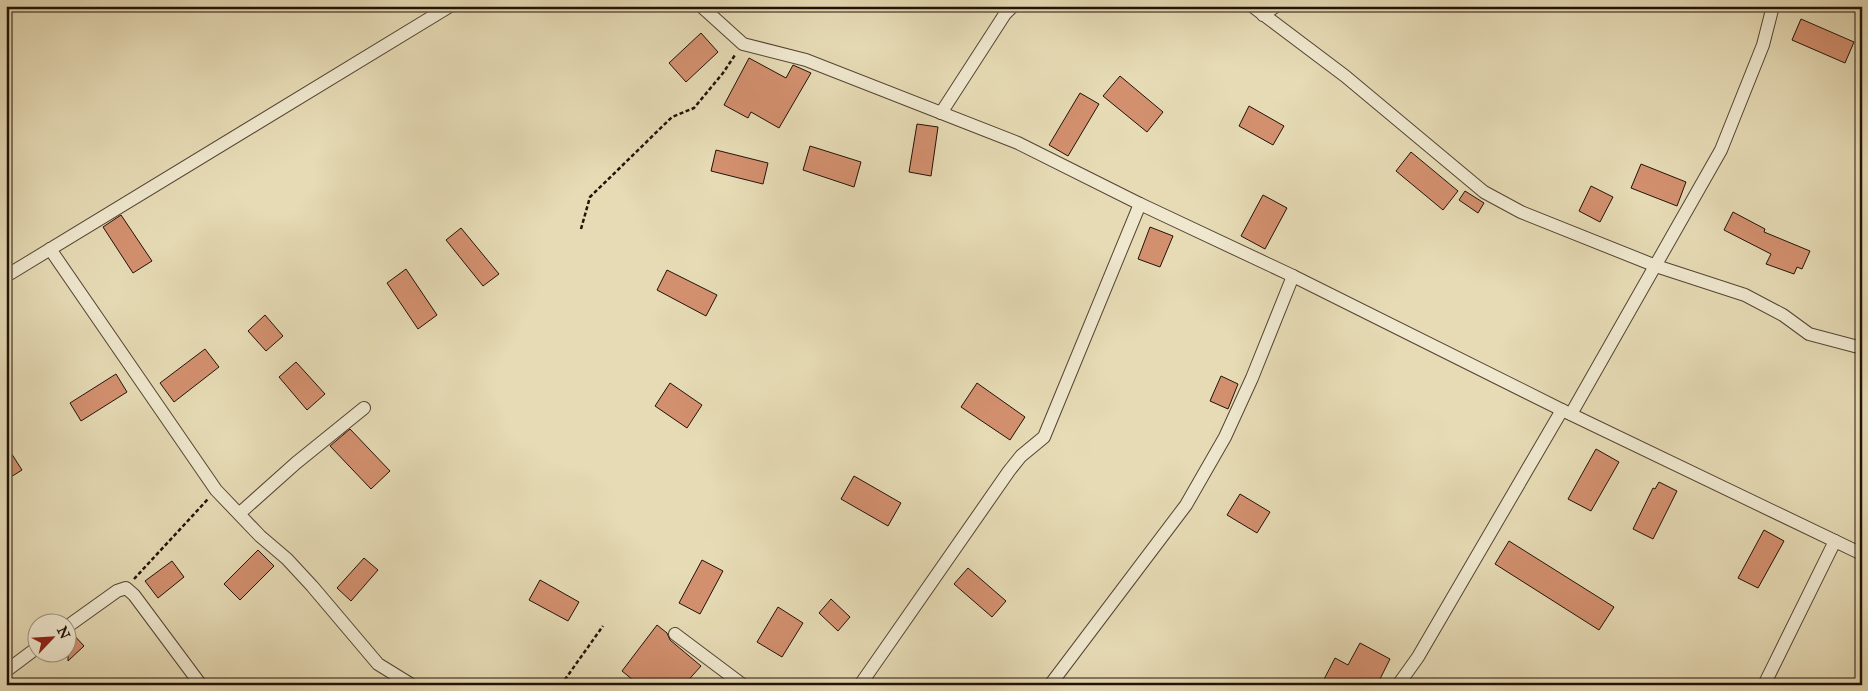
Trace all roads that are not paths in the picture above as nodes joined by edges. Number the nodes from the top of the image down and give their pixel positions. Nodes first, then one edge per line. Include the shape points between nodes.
1 (450, 6) edge
2 (701, 6) edge
3 (1012, 6) edge
4 (1252, 6) edge
5 (1276, 6) edge
6 (1773, 6) edge
7 (1263, 15) junction
8 (941, 113) junction
9 (1140, 204) junction
10 (50, 249) junction
11 (1656, 266) junction
12 (6, 276) edge
13 (1293, 276) junction
14 (1862, 348) edge
15 (364, 408) dead end
16 (1566, 412) junction
17 (240, 513) junction
18 (1835, 541) junction
19 (1862, 554) edge
20 (78, 619) edge
21 (675, 634) dead end
22 (28, 654) edge
23 (6, 671) edge
24 (201, 685) edge
25 (412, 685) edge
26 (743, 685) edge
27 (860, 685) edge
28 (1050, 685) edge
29 (1398, 685) edge
30 (1764, 685) edge

1 - 10 street
2 - 8 street via 743,44 806,60
3 - 8 street
4 - 7 street
5 - 7 street
6 - 11 street via 1763,44 1721,150
7 - 11 street via 1345,76 1484,192 1521,212
8 - 9 street via 1018,143
9 - 13 street
9 - 27 street via 1044,437 1009,471
10 - 12 street
10 - 17 street via 216,490
11 - 14 street via 1745,295 1783,315 1809,334
11 - 16 street
13 - 16 street
13 - 28 street via 1225,437 1186,505
15 - 17 street
16 - 18 street
16 - 29 street
17 - 25 street via 312,586 378,664
18 - 19 street
18 - 30 street
20 - 24 street via 126,588
21 - 26 street
22 - 23 street

